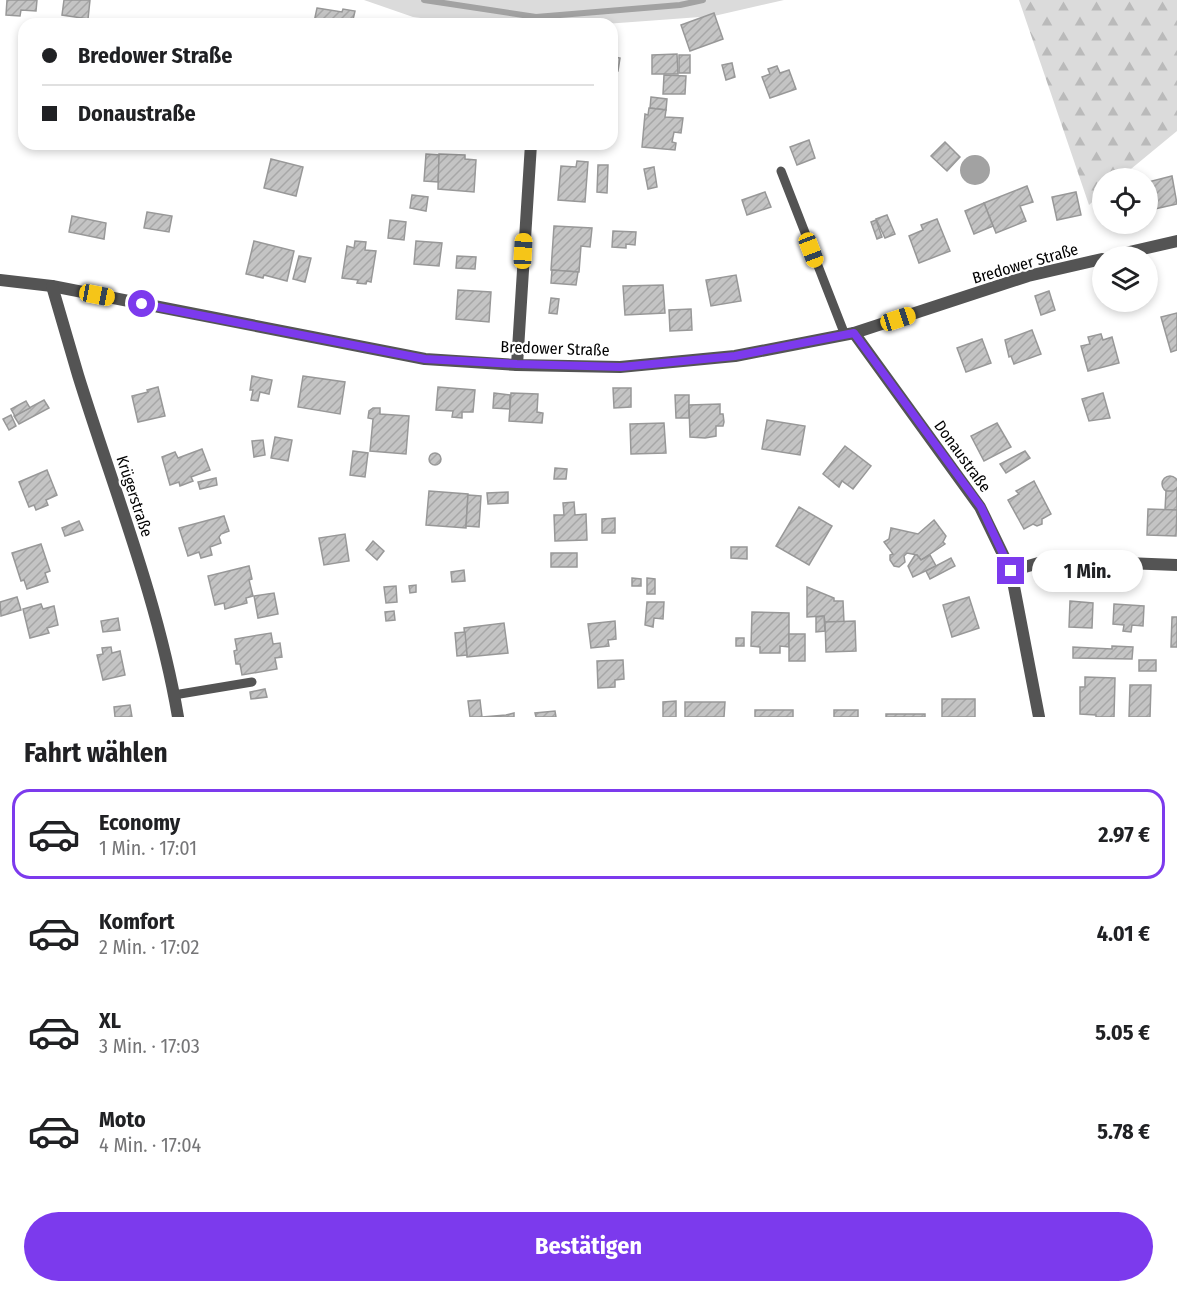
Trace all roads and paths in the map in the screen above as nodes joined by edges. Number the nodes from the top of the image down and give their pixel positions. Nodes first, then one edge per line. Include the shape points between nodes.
1 (531, 150) edge
2 (781, 171) dead end
3 (1177, 241) edge
4 (1155, 246) edge
5 (1092, 261) edge
6 (0, 280) edge
7 (52, 286) junction
8 (850, 334) junction
9 (517, 364) junction
10 (1177, 565) edge
11 (1011, 571) junction
12 (252, 682) dead end
13 (174, 695) junction
14 (178, 717) edge
15 (1039, 717) edge

1 - 9 street
2 - 8 lane
3 - 4 street
5 - 8 street, Bredower Straße via 1028,276
6 - 7 street, Bredower Straße
7 - 9 street, Bredower Straße via 425,359
7 - 13 street, Krügerstraße via 169,664
8 - 9 street, Bredower Straße via 735,356 621,367
8 - 11 street, Donaustraße via 981,507
10 - 11 street via 1049,560
11 - 15 street, Donaustraße
12 - 13 lane
13 - 14 street, Krügerstraße

